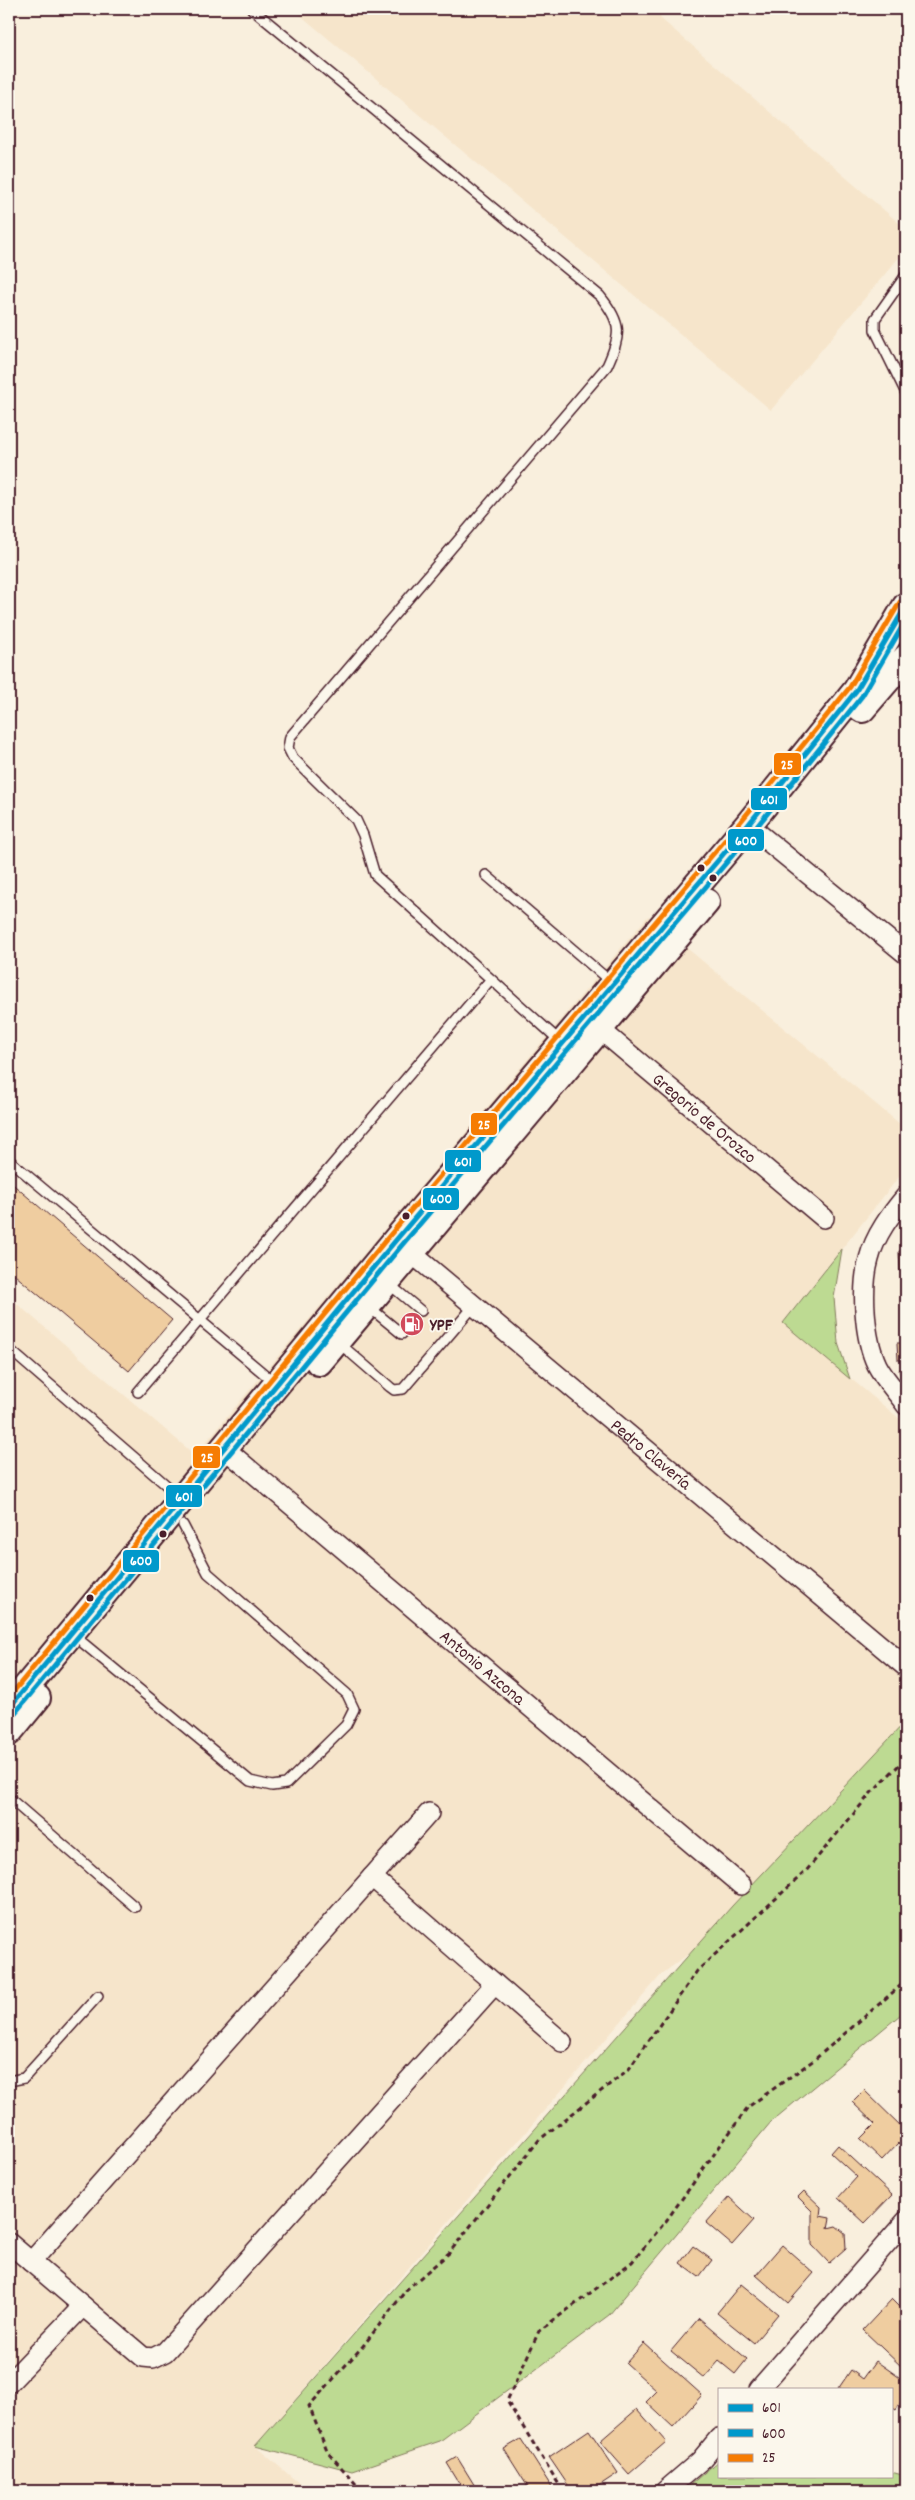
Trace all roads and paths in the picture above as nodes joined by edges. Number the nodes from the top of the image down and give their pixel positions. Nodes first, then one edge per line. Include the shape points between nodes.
1 (252, 9) edge
2 (906, 275) edge
3 (906, 393) edge
4 (906, 606) edge
5 (906, 639) edge
6 (906, 658) edge
7 (862, 709) junction
8 (754, 830) junction
9 (486, 875) dead end
10 (906, 954) edge
11 (491, 979) junction
12 (613, 984) junction
13 (592, 1024) junction
14 (563, 1044) junction
15 (9, 1160) edge
16 (906, 1196) edge
17 (824, 1218) dead end
18 (403, 1246) junction
19 (386, 1282) junction
20 (367, 1305) junction
21 (474, 1306) junction
22 (421, 1311) dead end
23 (200, 1321) junction
24 (441, 1328) dead end
25 (402, 1334) dead end
26 (450, 1336) junction
27 (337, 1341) junction
28 (9, 1349) edge
29 (422, 1352) dead end
30 (430, 1359) junction
31 (283, 1391) junction
32 (138, 1392) dead end
33 (906, 1405) edge
34 (231, 1454) junction
35 (187, 1511) junction
36 (83, 1643) junction
37 (58, 1661) junction
38 (906, 1667) edge
39 (9, 1708) edge
40 (9, 1732) edge
41 (906, 1758) edge
42 (9, 1798) edge
43 (429, 1813) dead end
44 (372, 1877) junction
45 (741, 1885) dead end
46 (135, 1907) dead end
47 (906, 1982) edge
48 (496, 1984) junction
49 (98, 1996) dead end
50 (562, 2042) dead end
51 (9, 2080) edge
52 (906, 2220) edge
53 (9, 2243) edge
54 (31, 2262) junction
55 (83, 2306) junction
56 (9, 2383) edge
57 (760, 2388) edge
58 (718, 2439) edge
59 (362, 2491) edge
60 (563, 2491) edge
61 (665, 2491) edge

1 - 11 lane via 600,296 618,323 616,347 608,366 289,742 293,758 356,820 375,875
2 - 3 lane via 875,319 875,330
4 - 8 main road via 856,691
5 - 7 main road
6 - 7 main road
7 - 8 main road
8 - 10 street
8 - 12 main road
8 - 13 main road
9 - 12 lane
11 - 14 lane
11 - 23 lane
12 - 13 main road
13 - 14 main road
13 - 17 street, Gregorio de Orozco
13 - 18 main road
14 - 18 main road
15 - 23 lane
16 - 33 street via 888,1219 869,1258 865,1303 868,1333 877,1364
18 - 19 main road
18 - 21 street, Pedro Clavería
18 - 31 main road
19 - 20 main road
19 - 22 lane
20 - 25 lane
20 - 27 main road
21 - 26 lane
21 - 38 street, Pedro Clavería
23 - 31 lane
23 - 32 lane
24 - 26 lane
26 - 30 lane
27 - 30 lane via 394,1390 407,1386
27 - 31 main road
28 - 35 lane
29 - 30 lane
31 - 34 main road
34 - 35 main road
34 - 45 street, Antonio Azcona
35 - 36 main road
35 - 36 lane via 208,1573 347,1694 354,1709 346,1725 286,1784 272,1786 250,1781
35 - 37 main road
36 - 37 main road
37 - 39 main road
37 - 40 main road
41 - 59 path via 871,1793 806,1871 697,1971 629,2069 540,2140 449,2254 407,2289 363,2346 309,2406 328,2451
42 - 46 lane
43 - 44 street
44 - 48 street
44 - 54 street
47 - 60 path via 814,2060 748,2107 666,2221 632,2262 539,2331 507,2401
48 - 50 street
48 - 55 street via 165,2352 153,2358 143,2357
49 - 51 lane via 24,2078
52 - 57 street
53 - 54 street
54 - 55 street
55 - 56 street
58 - 61 street via 700,2461

